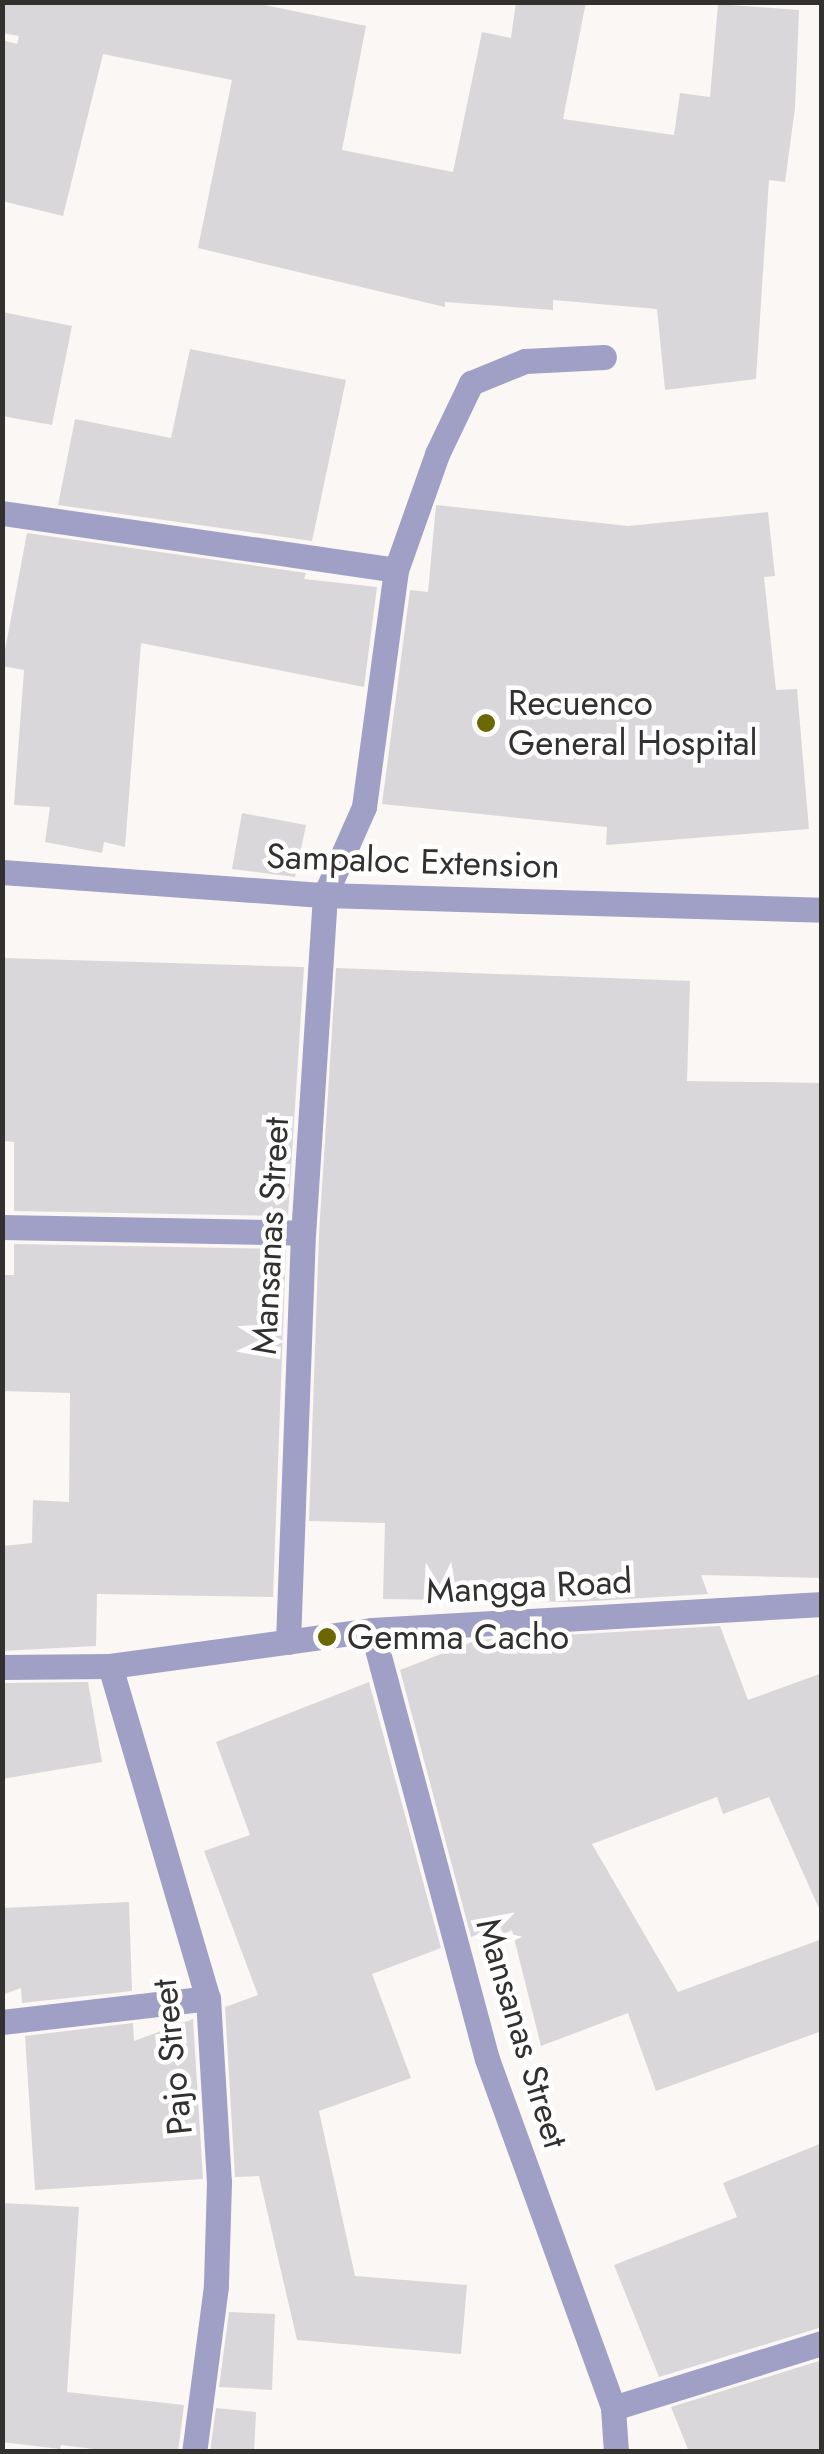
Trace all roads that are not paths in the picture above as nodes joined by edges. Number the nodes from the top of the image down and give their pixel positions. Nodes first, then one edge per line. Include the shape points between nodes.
1 (604, 357) dead end
2 (2, 513) edge
3 (396, 570) junction
4 (2, 872) edge
5 (325, 894) junction
6 (822, 910) edge
7 (2, 1227) edge
8 (303, 1233) junction
9 (822, 1604) edge
10 (372, 1630) junction
11 (288, 1642) junction
12 (110, 1666) junction
13 (2, 1667) edge
14 (208, 1998) junction
15 (2, 2022) edge
16 (822, 2343) edge
17 (612, 2408) junction
18 (194, 2452) edge
19 (616, 2452) edge

1 - 3 street via 525,361 471,383 437,454
2 - 3 street
3 - 5 street via 364,807
4 - 5 street, Sampaloc Extension
5 - 6 street, Sampaloc Extension
5 - 8 street, Mansanas Street
7 - 8 street
8 - 11 street, Mansanas Street
9 - 10 street, Mangga Road
10 - 11 street, Mangga Road
10 - 17 street, Mansanas Street via 487,2058
11 - 12 street, Mangga Road
12 - 13 street, Mangga Road
12 - 14 street, Pajo Street
14 - 15 street
14 - 18 street, Pajo Street via 217,2251
16 - 17 street
17 - 19 street, Mansanas Street

